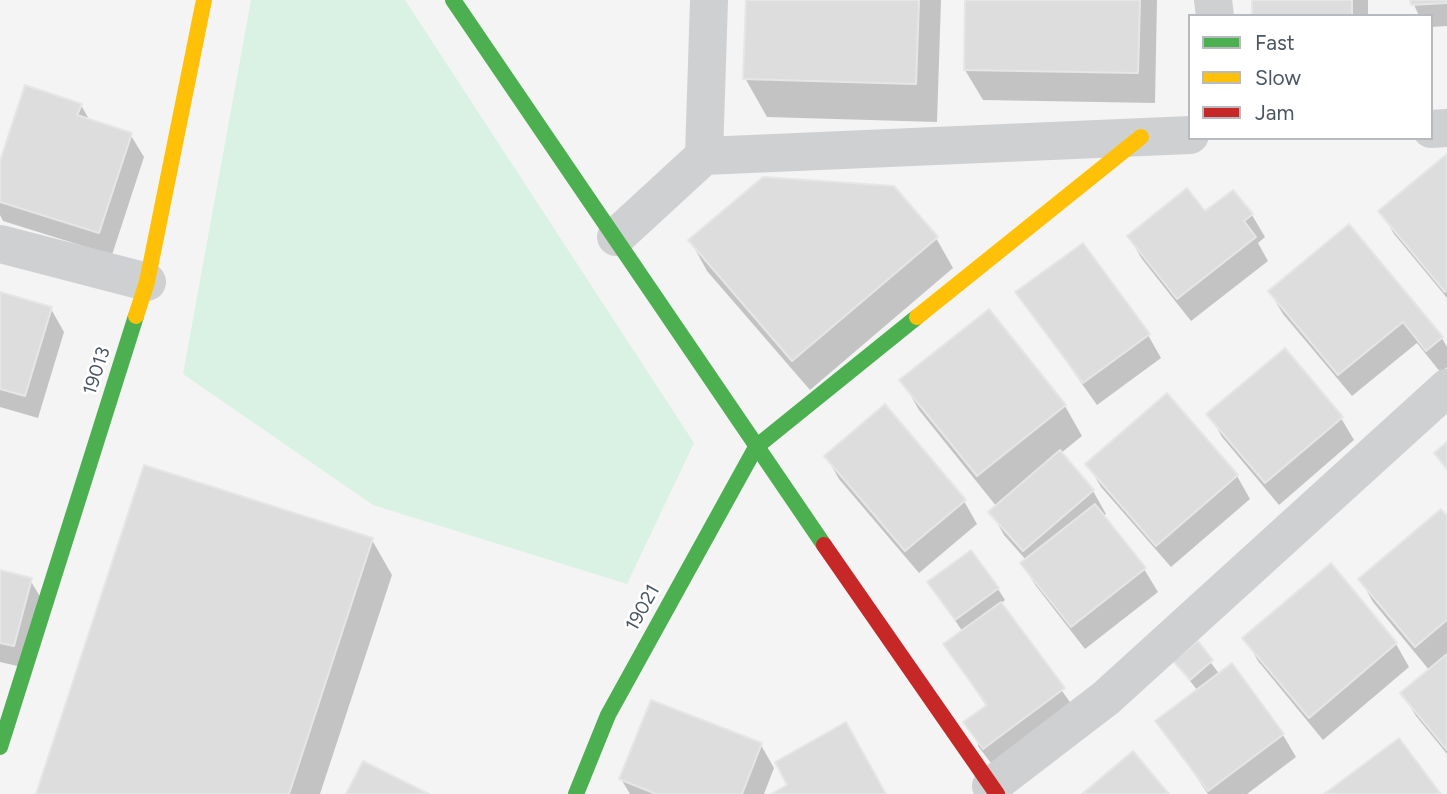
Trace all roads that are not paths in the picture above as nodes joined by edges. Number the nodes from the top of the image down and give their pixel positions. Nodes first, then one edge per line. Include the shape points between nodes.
1 (204, 0) edge
2 (453, 0) edge
3 (709, 0) edge
4 (1188, 135) edge
5 (1141, 137) junction
6 (704, 156) junction
7 (617, 237) junction
8 (0, 244) edge
9 (147, 282) junction
10 (1447, 388) edge
11 (757, 447) junction
12 (0, 747) edge
13 (994, 790) edge
14 (576, 794) edge

1 - 9 street, 19013
2 - 7 street
3 - 6 street
4 - 5 street
5 - 6 street
5 - 11 street
6 - 7 street
7 - 11 street
8 - 9 street
9 - 12 street, 19013
10 - 13 street via 1106,698
11 - 13 street
11 - 14 street, 19021 via 608,715

